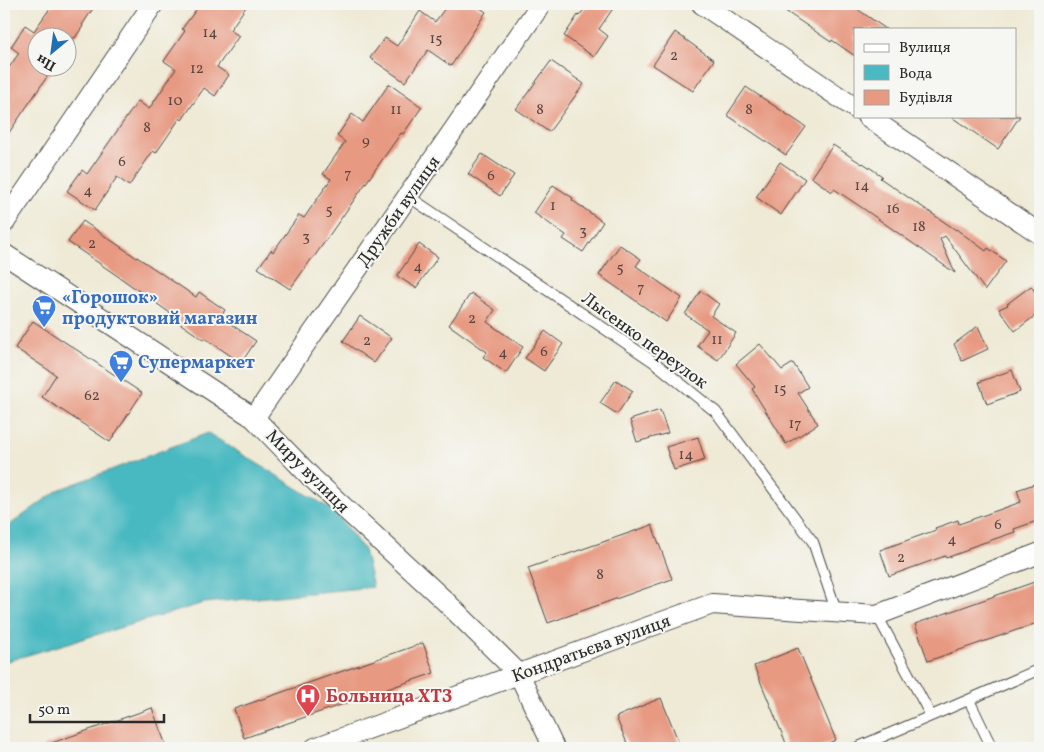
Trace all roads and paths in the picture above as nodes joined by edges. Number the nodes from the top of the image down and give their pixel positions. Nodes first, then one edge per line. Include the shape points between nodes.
1 (153, 4) edge
2 (541, 4) edge
3 (702, 4) edge
4 (854, 107) edge
5 (870, 118) edge
6 (408, 196) junction
7 (4, 223) edge
8 (1040, 234) edge
9 (4, 254) edge
10 (254, 418) junction
11 (1040, 553) edge
12 (837, 613) junction
13 (877, 615) junction
14 (1040, 669) edge
15 (519, 674) junction
16 (969, 700) junction
17 (931, 716) junction
18 (315, 748) edge
19 (554, 748) edge
20 (856, 748) edge
21 (992, 748) edge

1 - 7 street
2 - 6 street, Дружби вулиця
3 - 4 street
5 - 8 street
6 - 10 street, Дружби вулиця
6 - 12 lane, Лысенко переулок via 654,362 716,412 814,542
9 - 10 street, Миру вулиця
10 - 15 street, Миру вулиця via 312,478
11 - 13 street
12 - 13 street, Кондратьєва вулиця
12 - 15 street, Кондратьєва вулиця via 712,604
13 - 17 lane
14 - 16 lane
15 - 18 street, Кондратьєва вулиця
15 - 19 street, Миру вулиця
16 - 17 lane
16 - 21 lane
17 - 20 lane

